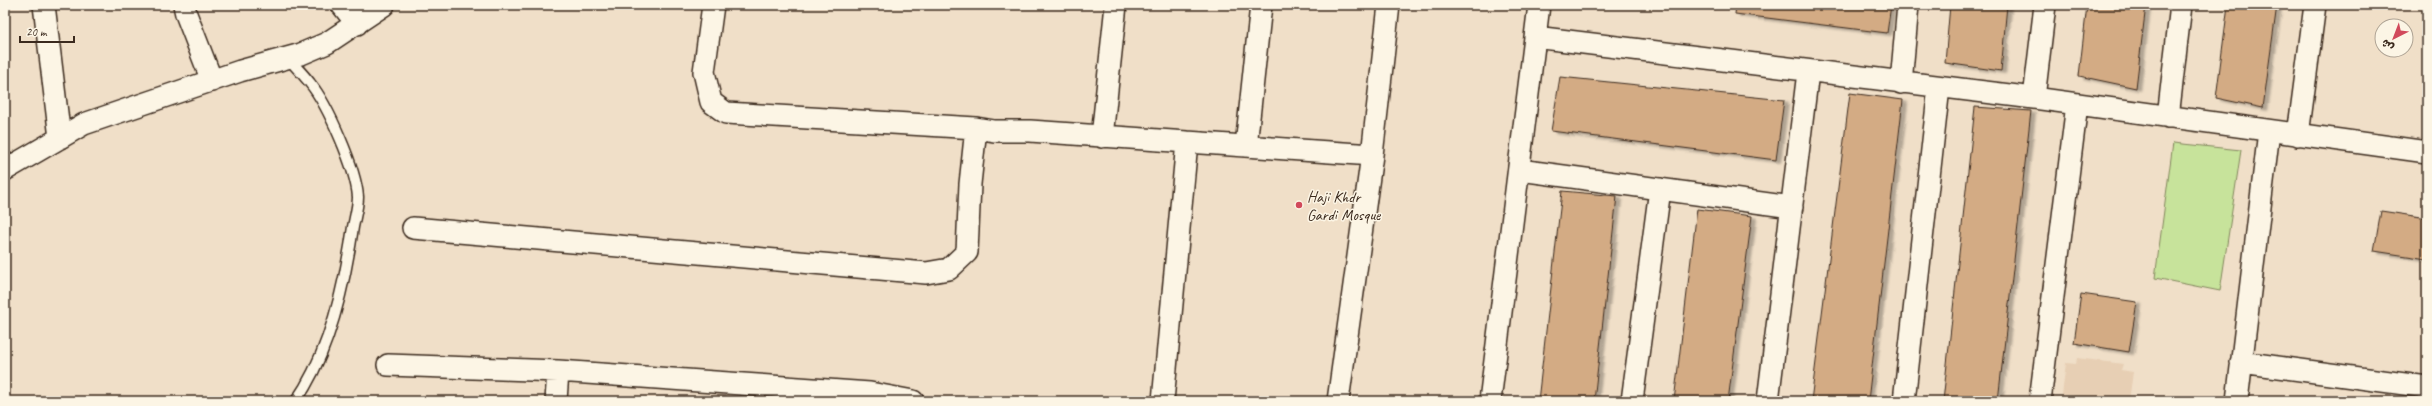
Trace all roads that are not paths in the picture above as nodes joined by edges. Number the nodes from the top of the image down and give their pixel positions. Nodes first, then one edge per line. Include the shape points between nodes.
1 (44, 5) edge
2 (184, 5) edge
3 (342, 5) edge
4 (384, 5) edge
5 (713, 5) edge
6 (1116, 5) edge
7 (1261, 5) edge
8 (1389, 5) edge
9 (1539, 5) edge
10 (1908, 5) edge
11 (2044, 5) edge
12 (2181, 5) edge
13 (2316, 5) edge
14 (357, 24) junction
15 (1535, 38) junction
16 (288, 58) junction
17 (1808, 72) junction
18 (212, 81) junction
19 (1901, 83) junction
20 (1939, 87) junction
21 (2034, 98) junction
22 (2077, 104) junction
23 (2168, 117) junction
24 (976, 128) junction
25 (2269, 131) junction
26 (2298, 135) junction
27 (1102, 137) junction
28 (60, 138) junction
29 (1187, 142) junction
30 (1246, 146) junction
31 (2427, 152) edge
32 (1372, 155) junction
33 (5, 170) edge
34 (1519, 170) junction
35 (1660, 189) junction
36 (1792, 207) junction
37 (413, 228) dead end
38 (2241, 362) junction
39 (388, 365) dead end
40 (558, 370) junction
41 (2427, 387) edge
42 (772, 394) edge
43 (296, 401) edge
44 (556, 401) edge
45 (913, 401) edge
46 (1163, 401) edge
47 (1338, 401) edge
48 (1490, 401) edge
49 (1632, 401) edge
50 (1768, 401) edge
51 (1904, 401) edge
52 (2040, 401) edge
53 (2237, 401) edge

1 - 28 street
2 - 18 street
3 - 14 street
4 - 14 street
5 - 24 street via 704,72 711,102 726,113
6 - 27 street
7 - 30 street
8 - 32 street
9 - 15 street
10 - 19 street
11 - 21 street
12 - 23 street
13 - 26 street
14 - 16 street via 327,43
15 - 17 street
15 - 34 street
16 - 18 street
16 - 43 lane via 311,84 334,127 351,168 358,197 340,292 322,350 306,387
17 - 19 street
17 - 36 street
18 - 28 street via 84,124
19 - 20 street
20 - 21 street
20 - 51 street
21 - 22 street
22 - 23 street
22 - 52 street
23 - 25 street
24 - 27 street
24 - 37 street via 967,252 949,269 926,273
25 - 26 street
25 - 38 street
26 - 31 street
27 - 29 street
28 - 33 street
29 - 30 street
29 - 46 street
30 - 32 street
32 - 47 street
34 - 35 street
34 - 48 street
35 - 36 street
35 - 49 street
36 - 50 street
38 - 41 street
38 - 53 street
39 - 40 street
40 - 42 street
40 - 44 street
42 - 45 street via 870,393

